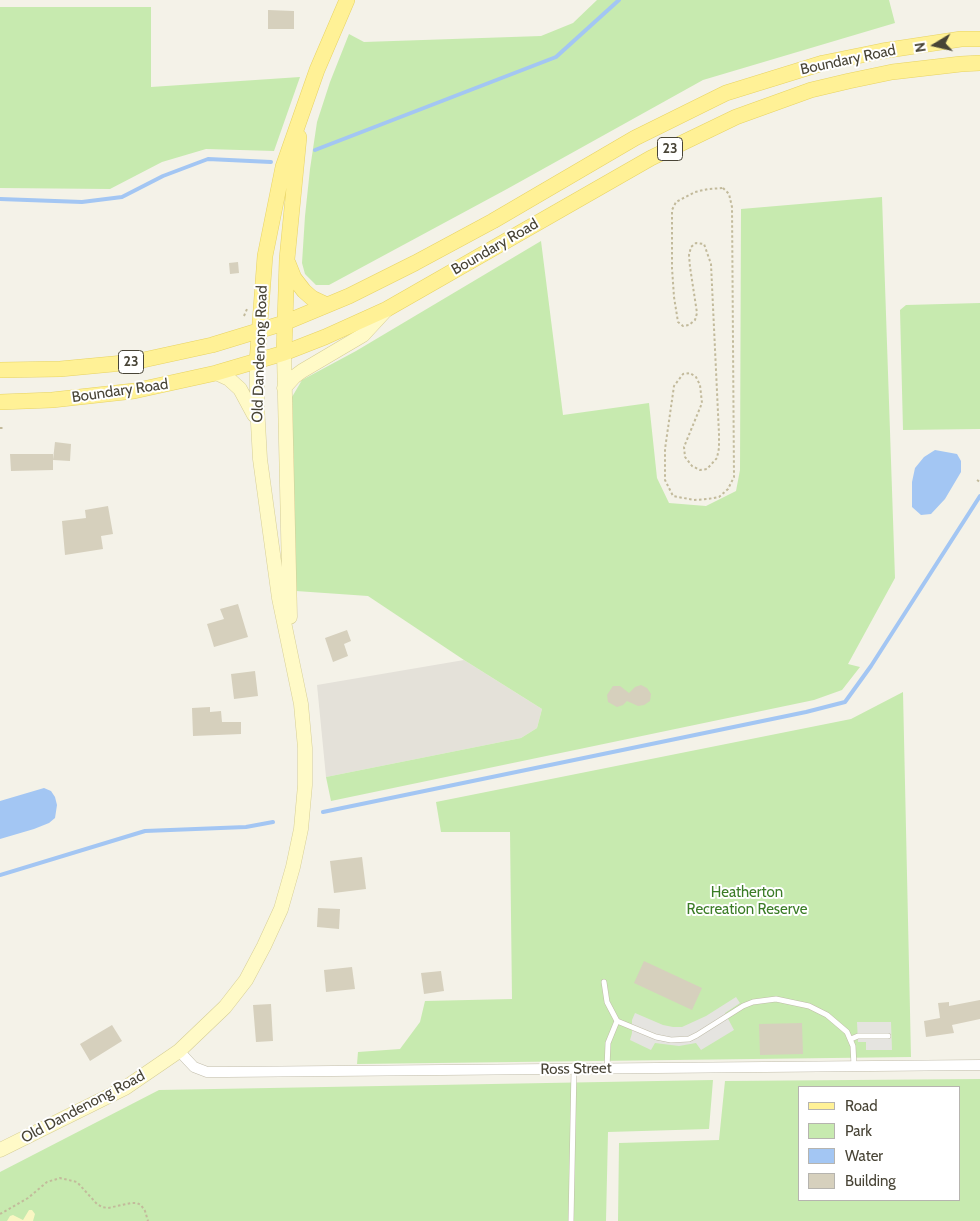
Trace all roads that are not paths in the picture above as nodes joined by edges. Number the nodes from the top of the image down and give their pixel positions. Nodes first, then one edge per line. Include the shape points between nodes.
1 (347, 0) edge
2 (980, 39) edge
3 (980, 64) edge
4 (302, 113) junction
5 (287, 259) junction
6 (327, 305) junction
7 (387, 309) junction
8 (284, 323) junction
9 (258, 331) junction
10 (284, 353) junction
11 (257, 362) junction
12 (0, 370) edge
13 (216, 373) junction
14 (284, 388) junction
15 (0, 402) edge
16 (258, 423) junction
17 (291, 658) junction
18 (604, 982) dead end
19 (617, 1021) junction
20 (888, 1036) dead end
21 (851, 1039) junction
22 (179, 1051) junction
23 (980, 1065) edge
24 (854, 1066) junction
25 (607, 1068) junction
26 (574, 1069) junction
27 (0, 1150) edge
28 (572, 1221) edge

1 - 4 main road, Old Dandenong Road
2 - 6 main road, Boundary Road / 23 via 882,51 823,63 726,93 634,138 415,263
3 - 7 main road, Boundary Road / 23 via 892,72 849,81 811,90 736,117 651,158
4 - 5 main road, Old Dandenong Road
4 - 9 main road, Old Dandenong Road via 285,160 276,198 265,256
5 - 6 main road via 294,278 304,291
5 - 8 main road, Old Dandenong Road
6 - 8 main road, Boundary Road / 23
7 - 10 main road, Boundary Road / 23
7 - 14 main road via 363,335 302,371
8 - 9 main road, Boundary Road / 23
8 - 10 main road, Old Dandenong Road
9 - 11 main road, Old Dandenong Road
9 - 12 main road, Boundary Road / 23 via 134,362 60,369
10 - 11 main road, Boundary Road / 23
10 - 14 main road, Old Dandenong Road
11 - 13 main road, Boundary Road / 23
11 - 16 main road, Old Dandenong Road
13 - 15 main road, Boundary Road / 23 via 94,397
13 - 16 main road via 240,388
14 - 17 main road, Old Dandenong Road
16 - 17 main road, Old Dandenong Road via 274,559
17 - 22 main road, Old Dandenong Road via 301,704 305,785 293,867 281,910 246,980 225,1007
18 - 19 lane via 607,1002
19 - 21 lane via 656,1037 682,1040 697,1036 748,1004 776,999 820,1010 842,1027
19 - 25 lane via 608,1044
20 - 21 lane
21 - 24 lane
22 - 26 street, Ross Street via 194,1067 207,1072
22 - 27 main road, Old Dandenong Road via 125,1088
23 - 24 street, Ross Street
24 - 25 street, Ross Street
25 - 26 street, Ross Street
26 - 28 lane

